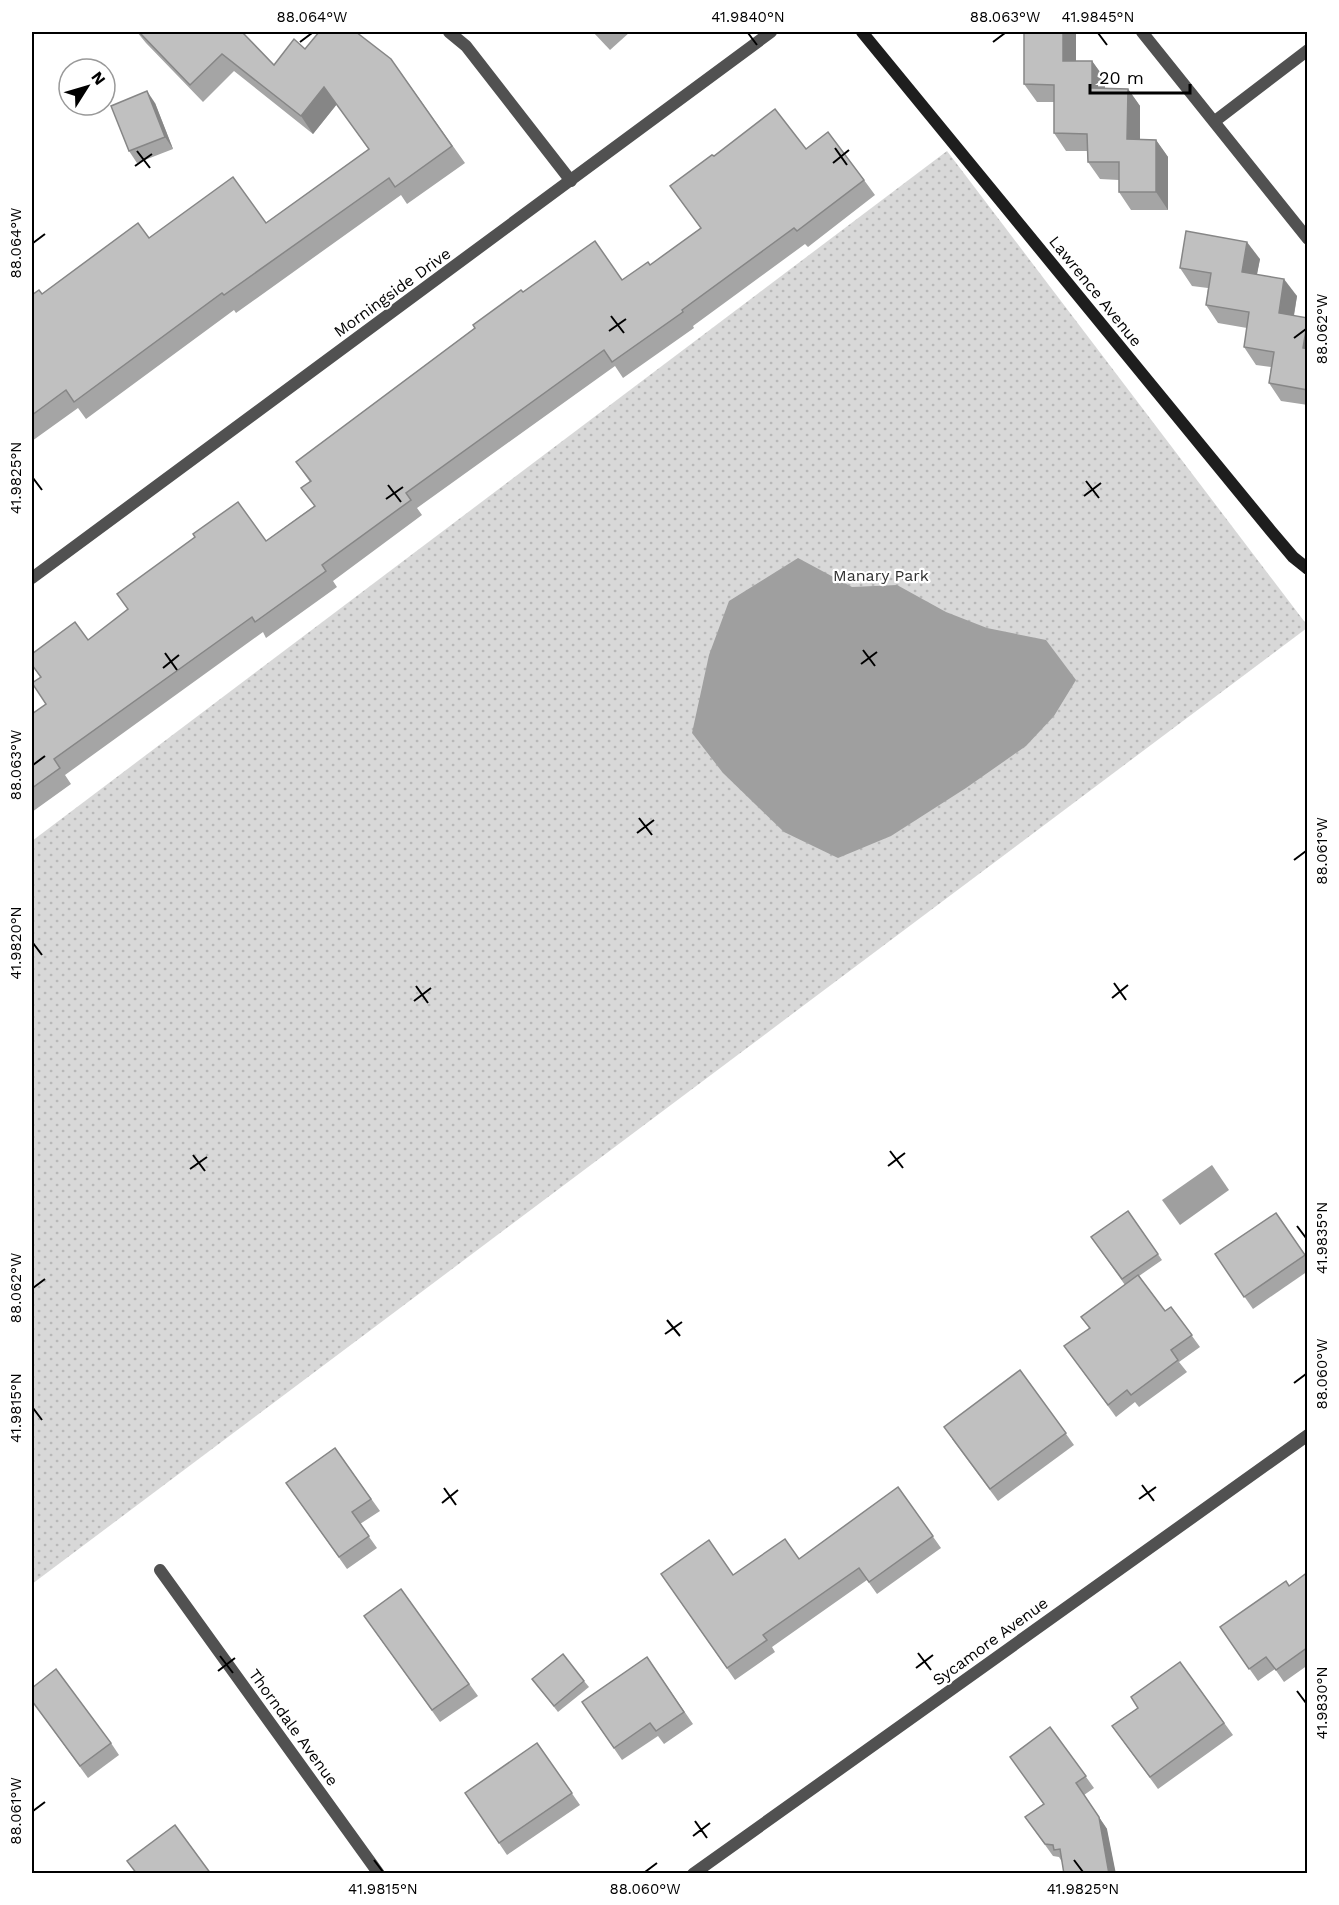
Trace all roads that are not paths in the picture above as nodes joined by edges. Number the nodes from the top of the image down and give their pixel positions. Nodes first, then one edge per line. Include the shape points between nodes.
1 (449, 32) edge
2 (771, 32) edge
3 (862, 32) edge
4 (1142, 32) edge
5 (1308, 50) edge
6 (1215, 121) junction
7 (571, 181) junction
8 (1308, 239) edge
9 (1308, 569) edge
10 (32, 578) edge
11 (1308, 1435) edge
12 (160, 1570) dead end
13 (380, 1874) edge
14 (693, 1874) edge

1 - 7 street via 466,46
2 - 7 street, Morningside Drive
3 - 9 street, Lawrence Avenue via 1271,531
4 - 6 street
5 - 6 street
6 - 8 street
7 - 10 street, Morningside Drive
11 - 14 street, Sycamore Avenue
12 - 13 street, Thorndale Avenue

